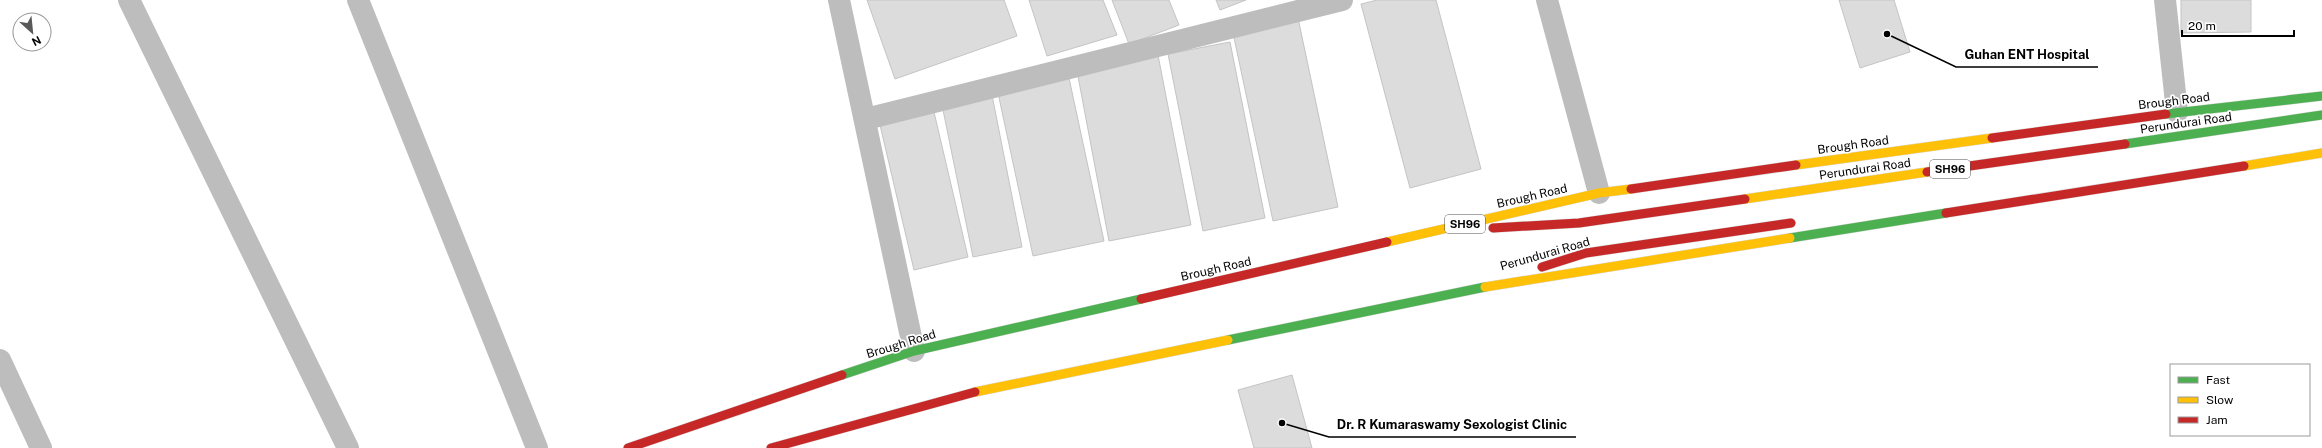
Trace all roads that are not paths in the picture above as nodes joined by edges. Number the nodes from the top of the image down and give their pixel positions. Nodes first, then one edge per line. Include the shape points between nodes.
1 (129, 0) edge
2 (358, 0) edge
3 (839, 0) edge
4 (1342, 0) edge
5 (1547, 0) edge
6 (2166, 0) edge
7 (2322, 96) edge
8 (2177, 112) junction
9 (2322, 115) edge
10 (866, 119) junction
11 (2322, 154) edge
12 (1599, 193) junction
13 (1799, 222) dead end
14 (1435, 231) junction
15 (1463, 291) junction
16 (914, 351) junction
17 (0, 360) edge
18 (41, 448) edge
19 (348, 448) edge
20 (537, 448) edge
21 (628, 448) edge
22 (771, 448) edge

1 - 19 street
2 - 20 street
3 - 10 street
4 - 10 street
5 - 12 street
6 - 8 street
7 - 8 main road, Brough Road / SH96
8 - 12 main road, Brough Road / SH96
9 - 14 main road, Perundurai Road / SH96 via 1579,223
10 - 16 street
11 - 15 main road
12 - 14 main road, Brough Road / SH96
13 - 15 main road, Perundurai Road via 1586,253
14 - 16 main road, Brough Road / SH96
15 - 22 main road via 970,393
16 - 21 main road, Brough Road / SH96
17 - 18 street

